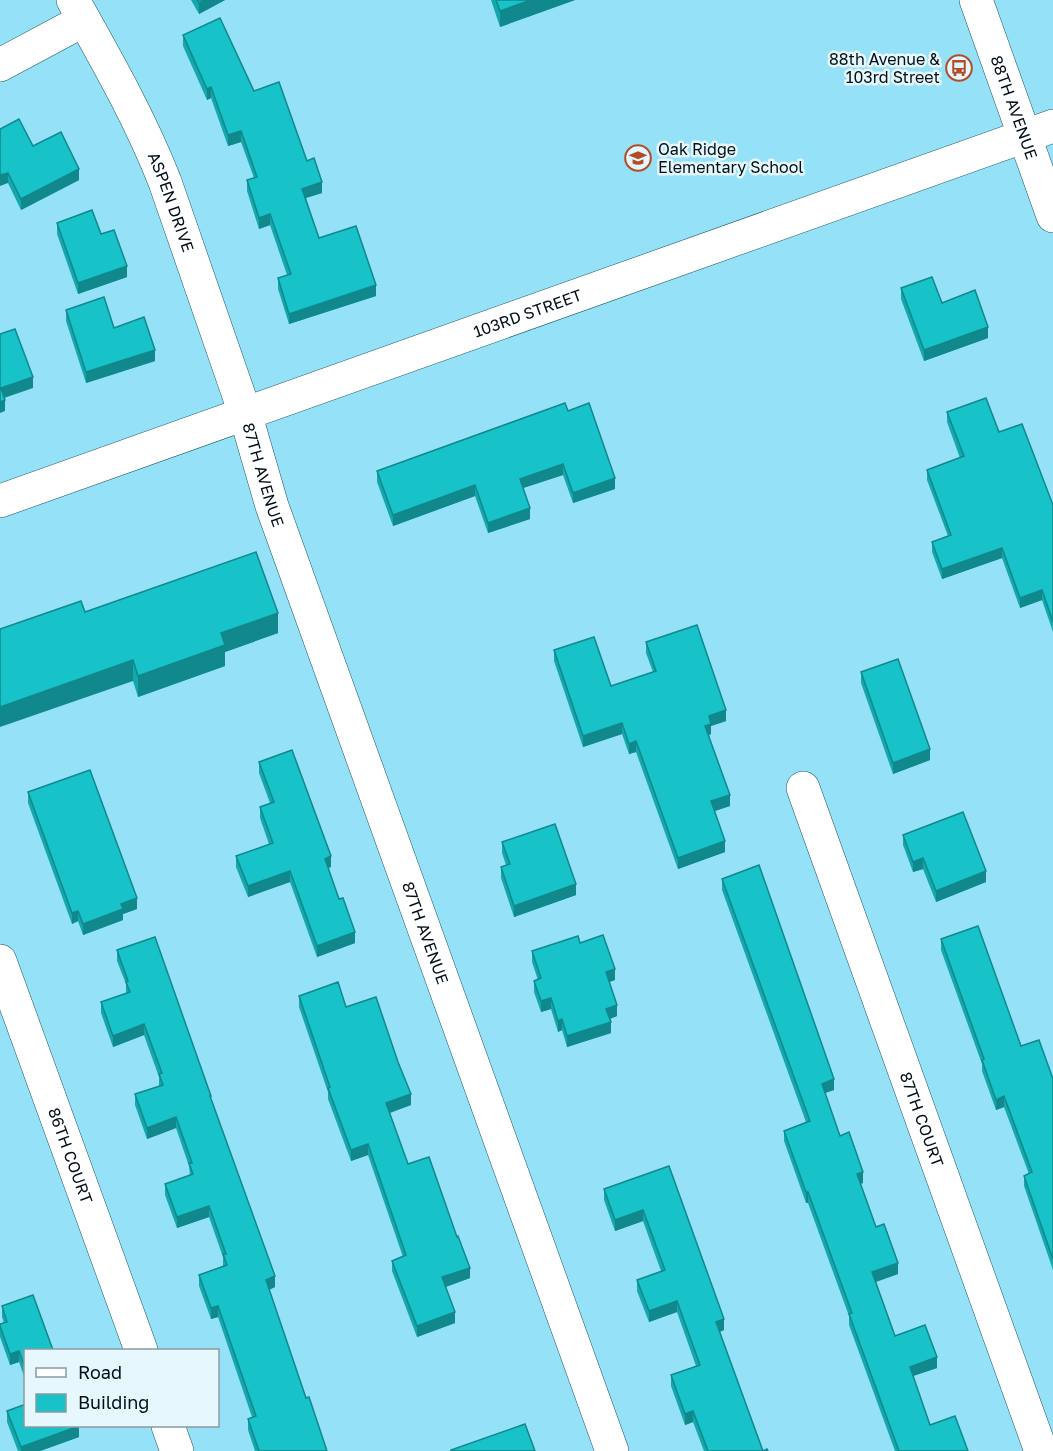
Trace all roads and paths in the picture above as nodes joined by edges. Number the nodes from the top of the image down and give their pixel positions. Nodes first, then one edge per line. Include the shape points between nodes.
1 (976, 0) edge
2 (79, 10) edge
3 (0, 65) edge
4 (1039, 131) edge
5 (1053, 216) edge
6 (245, 413) junction
7 (0, 501) edge
8 (803, 788) dead end
9 (0, 962) edge
10 (141, 1349) edge
11 (169, 1427) edge
12 (177, 1451) edge
13 (612, 1451) edge
14 (1041, 1451) edge

1 - 4 street, 88TH AVENUE
2 - 3 street
2 - 6 street, ASPEN DRIVE via 151,147
4 - 5 street, 88TH AVENUE
4 - 6 street, 103RD STREET
6 - 7 street, 103RD STREET
6 - 13 street, 87TH AVENUE via 276,517
8 - 14 street, 87TH COURT
9 - 10 street, 86TH COURT
11 - 12 street

